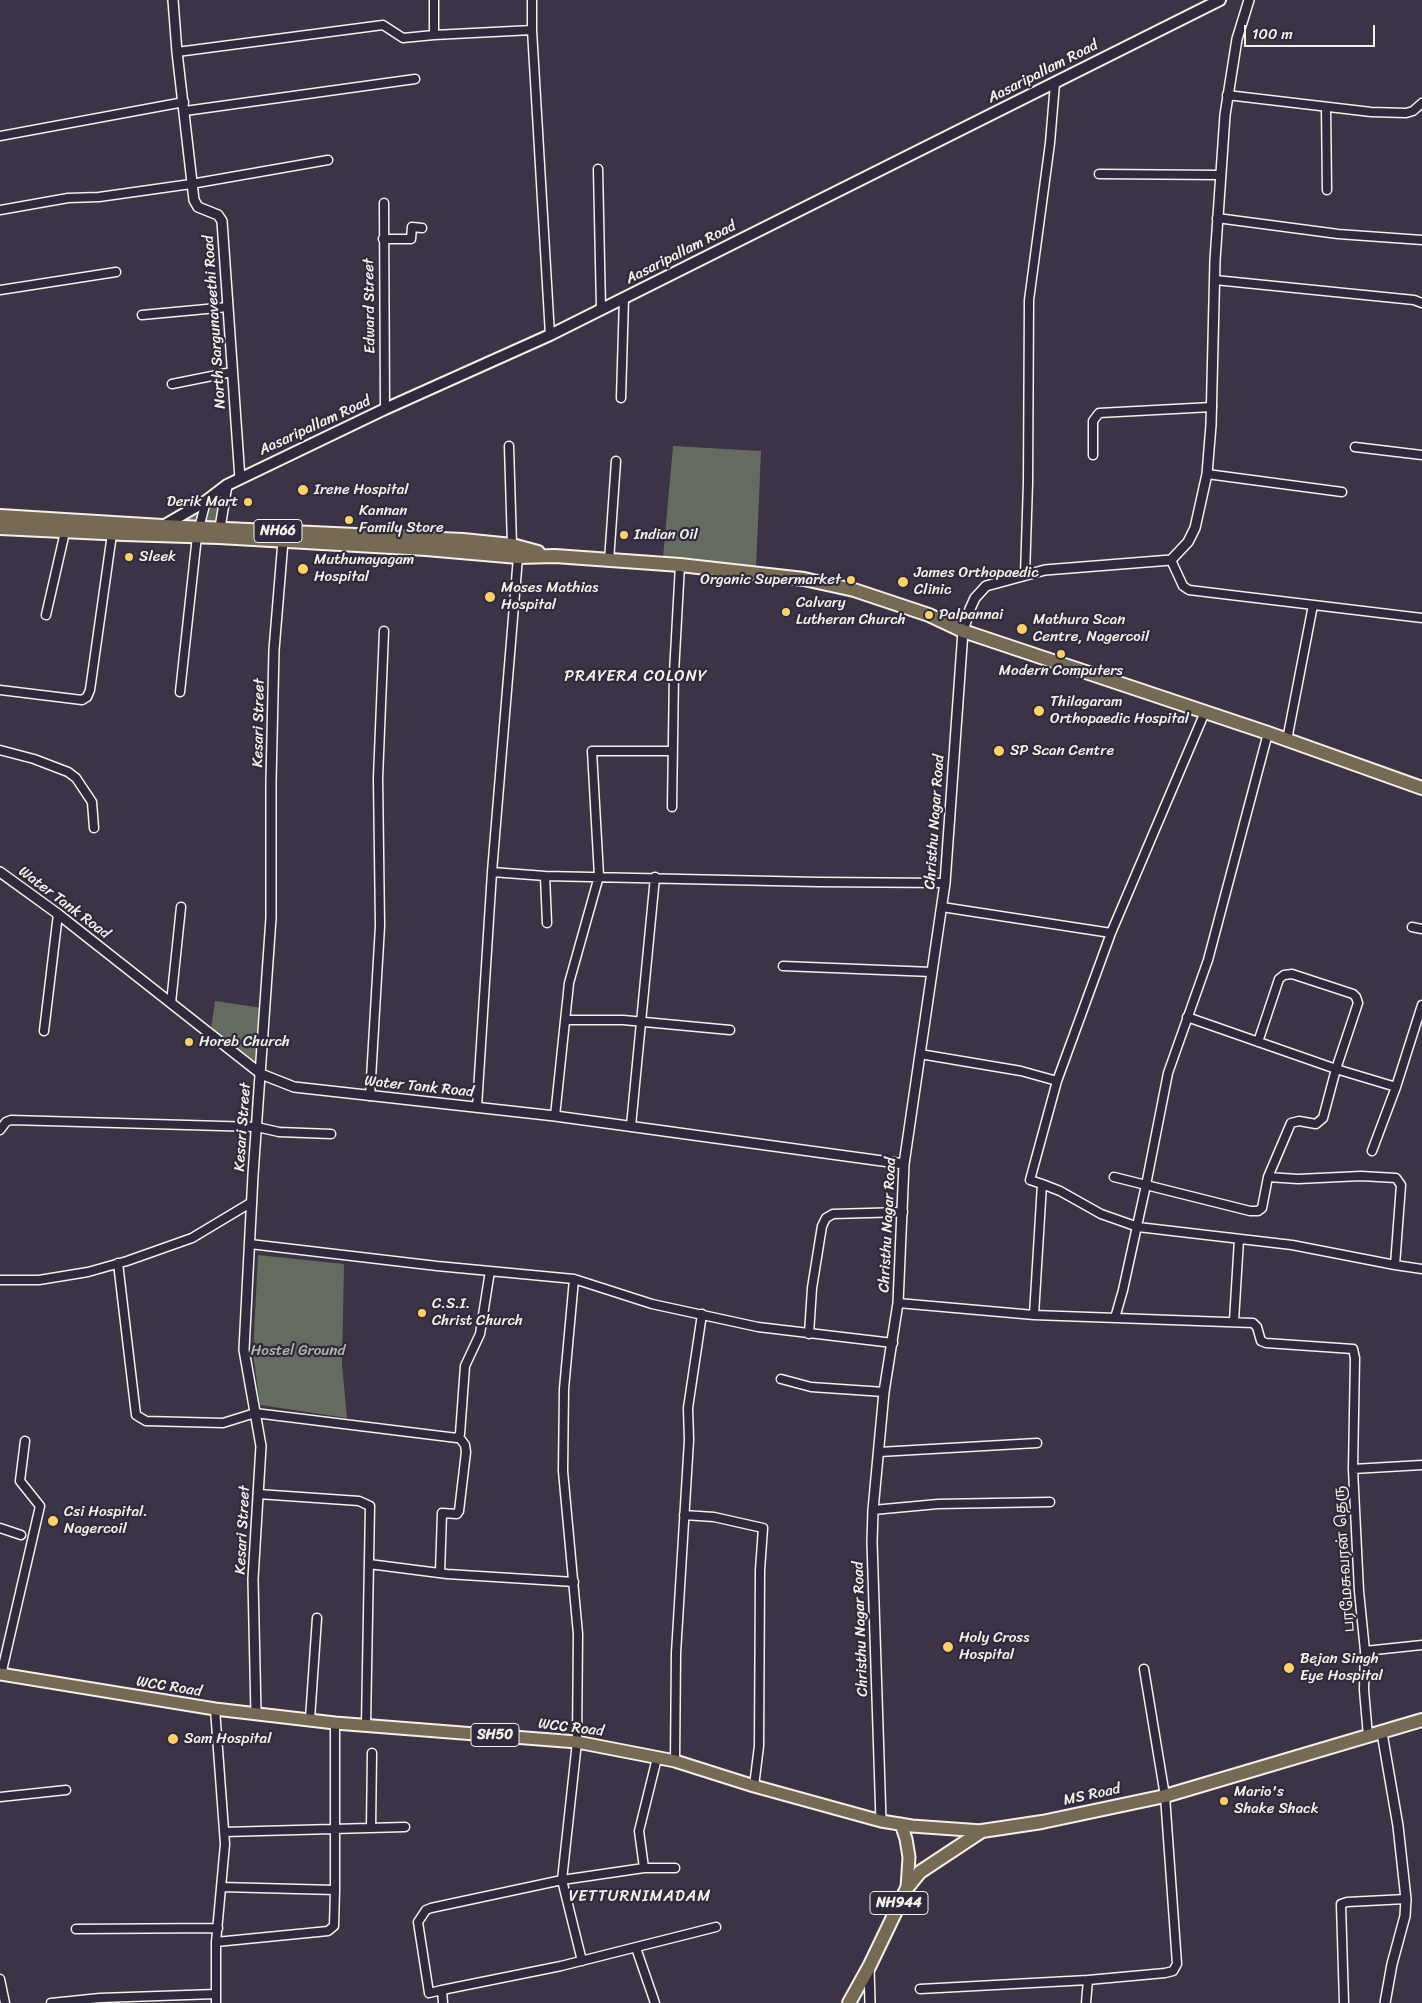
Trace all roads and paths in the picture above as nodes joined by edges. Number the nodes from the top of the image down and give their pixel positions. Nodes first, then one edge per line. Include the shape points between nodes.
1 (173, 0) edge
2 (434, 0) edge
3 (532, 0) edge
4 (1220, 0) edge
5 (1249, 0) edge
6 (532, 30) junction
7 (434, 35) junction
8 (177, 52) junction
9 (415, 79) dead end
10 (1055, 83) junction
11 (1227, 94) junction
12 (1422, 103) edge
13 (184, 106) junction
14 (1326, 107) junction
15 (0, 136) edge
16 (328, 160) dead end
17 (598, 169) dead end
18 (1100, 174) dead end
19 (1220, 175) junction
20 (191, 184) junction
21 (1327, 190) dead end
22 (384, 203) dead end
23 (0, 210) edge
24 (1217, 218) junction
25 (422, 228) dead end
26 (383, 239) junction
27 (1422, 240) edge
28 (116, 272) dead end
29 (1215, 280) junction
30 (0, 290) edge
31 (624, 298) junction
32 (1422, 304) edge
33 (228, 307) junction
34 (602, 309) junction
35 (142, 315) dead end
36 (550, 335) junction
37 (232, 372) junction
38 (172, 384) dead end
39 (621, 398) dead end
40 (1212, 407) junction
41 (386, 410) junction
42 (510, 446) dead end
43 (1355, 447) dead end
44 (1093, 455) dead end
45 (1422, 455) edge
46 (616, 460) dead end
47 (1207, 474) junction
48 (240, 479) junction
49 (227, 485) junction
50 (1342, 492) dead end
51 (206, 501) junction
52 (0, 516) edge
53 (0, 528) edge
54 (162, 531) junction
55 (65, 532) junction
56 (199, 532) junction
57 (220, 532) junction
58 (112, 534) junction
59 (283, 541) junction
60 (512, 546) junction
61 (555, 556) junction
62 (518, 557) junction
63 (1171, 560) junction
64 (609, 561) junction
65 (680, 565) junction
66 (1025, 575) junction
67 (1313, 605) junction
68 (46, 615) dead end
69 (1422, 618) edge
70 (384, 631) dead end
71 (963, 631) junction
72 (0, 690) edge
73 (180, 692) dead end
74 (1205, 712) junction
75 (1268, 733) junction
76 (1287, 740) junction
77 (0, 750) edge
78 (672, 750) junction
79 (1422, 788) edge
80 (672, 807) dead end
81 (94, 828) dead end
82 (0, 872) edge
83 (492, 872) junction
84 (545, 876) junction
85 (599, 876) junction
86 (655, 877) junction
87 (945, 883) junction
88 (182, 907) dead end
89 (942, 907) junction
90 (58, 914) junction
91 (547, 923) dead end
92 (1412, 928) dead end
93 (1422, 929) edge
94 (1111, 933) junction
95 (783, 966) dead end
96 (932, 972) junction
97 (171, 1003) junction
98 (1422, 1005) edge
99 (1187, 1017) junction
100 (565, 1020) junction
101 (642, 1022) junction
102 (730, 1030) dead end
103 (44, 1031) dead end
104 (1258, 1042) junction
105 (920, 1054) junction
106 (1336, 1069) junction
107 (261, 1074) junction
108 (1057, 1081) junction
109 (1396, 1087) junction
110 (370, 1096) junction
111 (477, 1107) junction
112 (555, 1116) junction
113 (631, 1126) junction
114 (257, 1127) junction
115 (0, 1130) edge
116 (331, 1134) dead end
117 (1372, 1151) dead end
118 (904, 1164) junction
119 (1268, 1176) junction
120 (1114, 1177) dead end
121 (1042, 1184) junction
122 (1146, 1185) junction
123 (252, 1202) junction
124 (903, 1212) junction
125 (1138, 1227) junction
126 (1239, 1239) junction
127 (250, 1244) junction
128 (118, 1264) junction
129 (1395, 1265) junction
130 (1422, 1269) edge
131 (490, 1271) junction
132 (574, 1279) junction
133 (0, 1280) edge
134 (898, 1303) junction
135 (702, 1314) junction
136 (1034, 1315) junction
137 (1115, 1318) junction
138 (1234, 1321) junction
139 (809, 1334) junction
140 (893, 1344) junction
141 (782, 1379) dead end
142 (884, 1392) junction
143 (256, 1413) junction
144 (459, 1437) junction
145 (25, 1441) dead end
146 (1038, 1443) dead end
147 (879, 1452) junction
148 (1422, 1464) edge
149 (1353, 1470) junction
150 (258, 1494) junction
151 (1050, 1502) dead end
152 (873, 1510) junction
153 (684, 1515) junction
154 (0, 1528) edge
155 (21, 1535) dead end
156 (369, 1564) junction
157 (440, 1573) junction
158 (574, 1582) junction
159 (317, 1618) dead end
160 (1422, 1645) edge
161 (1365, 1652) junction
162 (1144, 1668) dead end
163 (0, 1674) edge
164 (215, 1709) junction
165 (256, 1714) junction
166 (310, 1719) junction
167 (1422, 1720) edge
168 (336, 1723) junction
169 (366, 1724) junction
170 (1382, 1733) junction
171 (1368, 1736) junction
172 (576, 1742) junction
173 (372, 1754) dead end
174 (657, 1758) junction
175 (674, 1761) junction
176 (754, 1786) junction
177 (66, 1790) dead end
178 (0, 1796) edge
179 (1165, 1796) junction
180 (881, 1821) junction
181 (900, 1824) junction
182 (405, 1827) dead end
183 (370, 1828) junction
184 (335, 1829) junction
185 (982, 1831) junction
186 (224, 1832) junction
187 (644, 1868) junction
188 (675, 1868) dead end
189 (562, 1880) junction
190 (221, 1886) junction
191 (907, 1888) junction
192 (336, 1890) junction
193 (1406, 1899) junction
194 (716, 1927) dead end
195 (76, 1928) dead end
196 (218, 1928) junction
197 (216, 1942) junction
198 (636, 1948) junction
199 (582, 1961) junction
200 (870, 1967) junction
201 (0, 1979) edge
202 (1088, 1980) junction
203 (920, 1989) dead end
204 (442, 1990) junction
205 (216, 1994) junction
206 (100, 2000) edge
207 (6, 2003) edge
208 (51, 2003) edge
209 (216, 2003) edge
210 (443, 2003) edge
211 (655, 2003) edge
212 (849, 2003) edge
213 (870, 2003) edge
214 (1086, 2003) edge
215 (1344, 2003) edge
216 (1385, 2003) edge

1 - 8 street, North Sargunaveethi Road
2 - 7 street
3 - 6 street
4 - 10 main road, Aasaripallam Road
5 - 11 street via 1237,39
6 - 7 street
6 - 36 street
7 - 8 street via 403,38 383,25
8 - 13 street, North Sargunaveethi Road
9 - 13 street
10 - 31 main road, Aasaripallam Road
10 - 66 street via 1029,300
11 - 14 street
11 - 19 street
12 - 14 street via 1413,112 1406,113
13 - 15 street
13 - 20 street, North Sargunaveethi Road
14 - 21 street
16 - 20 street
17 - 34 street
18 - 19 street
19 - 24 street
20 - 23 street via 99,197 68,198
20 - 33 street, North Sargunaveethi Road via 198,207 218,214 222,221
22 - 26 street, Edward Street
24 - 27 street via 1338,234
24 - 29 street
25 - 26 street via 412,227 411,239
26 - 41 street, Edward Street
28 - 30 street
29 - 32 street via 1414,300
29 - 40 street
31 - 34 main road, Aasaripallam Road
31 - 39 street
33 - 35 street
33 - 37 street, North Sargunaveethi Road
34 - 36 main road, Aasaripallam Road
36 - 41 main road, Aasaripallam Road
37 - 38 street
37 - 48 street, North Sargunaveethi Road
40 - 44 street via 1099,413 1094,421
40 - 47 street
41 - 48 main road, Aasaripallam Road
42 - 60 street
43 - 45 street
46 - 64 street
47 - 50 street
47 - 63 street via 1195,528 1188,542
48 - 49 main road, Aasaripallam Road
49 - 51 main road, Aasaripallam Road
49 - 57 street
51 - 54 main road, Aasaripallam Road
51 - 56 street
52 - 54 highway, NH66
53 - 55 highway, NH66
54 - 56 highway, NH66
54 - 58 highway, NH66
55 - 58 highway, NH66
55 - 68 street
56 - 57 highway, NH66
56 - 73 street
57 - 59 highway, NH66
57 - 60 highway, NH66 via 463,540
58 - 72 street via 87,697 82,700
59 - 62 highway, NH66
59 - 107 street, Kesari Street via 274,650 271,918
60 - 61 highway, NH66
61 - 62 highway, NH66
61 - 64 highway, NH66
62 - 83 street
63 - 66 street, Christhu Nagar Road via 1045,570
63 - 67 street via 1183,586 1189,590
64 - 65 highway, NH66
65 - 71 highway, NH66 via 804,580 854,590 929,615
65 - 78 street
66 - 71 street, Christhu Nagar Road via 986,586 975,598
67 - 69 street
67 - 76 street
70 - 110 street via 378,778 380,926
71 - 74 highway, NH66
71 - 87 street, Christhu Nagar Road
74 - 75 highway, NH66
74 - 94 street
75 - 76 highway, NH66
75 - 99 street via 1208,960
76 - 79 highway, NH66
77 - 81 street via 34,759 76,778 92,802
78 - 80 street
78 - 85 street via 592,751
82 - 90 street, Water Tank Road
83 - 84 street
83 - 111 street
84 - 85 street
84 - 91 street
85 - 86 street
85 - 100 street via 569,983
86 - 87 street
86 - 101 street
87 - 89 street, Christhu Nagar Road
88 - 97 street
89 - 94 street
89 - 96 street, Christhu Nagar Road
90 - 97 street, Water Tank Road
90 - 103 street
92 - 93 street
94 - 108 street
95 - 96 street
96 - 105 street, Christhu Nagar Road
97 - 107 street, Water Tank Road
98 - 109 street
99 - 104 street
99 - 122 street via 1168,1073
100 - 101 street
100 - 112 street
101 - 102 street
101 - 113 street
104 - 106 street
104 - 106 street via 1284,975 1292,974 1352,994 1358,1003
105 - 108 street via 1021,1071
105 - 118 street, Christhu Nagar Road
106 - 109 street
106 - 119 street via 1323,1118 1316,1124 1291,1123
107 - 110 street, Water Tank Road via 294,1087
107 - 114 street, Kesari Street
108 - 121 street via 1030,1180
109 - 117 street
110 - 111 street, Water Tank Road
111 - 112 street, Water Tank Road
112 - 113 street, Water Tank Road
113 - 118 street, Water Tank Road
114 - 115 street via 11,1120
114 - 116 street via 279,1132
114 - 123 street, Kesari Street
118 - 124 street, Christhu Nagar Road
119 - 122 street via 1262,1208 1255,1211
119 - 129 street via 1298,1179 1396,1178 1401,1185
120 - 122 street
121 - 125 street via 1101,1214
121 - 136 street
122 - 125 street
123 - 127 street, Kesari Street
123 - 128 street via 192,1238
124 - 134 street, Christhu Nagar Road
124 - 139 street via 833,1214 826,1218 812,1288
125 - 126 street
125 - 137 street
126 - 129 street via 1292,1245
126 - 138 street
127 - 131 street
127 - 143 street, Kesari Street via 244,1350
128 - 133 street via 39,1280
128 - 143 street via 136,1416 146,1421 223,1423
129 - 130 street
131 - 132 street
131 - 144 street via 480,1334 465,1366
132 - 135 street via 652,1304
132 - 158 street via 564,1389 563,1462
134 - 136 street
134 - 140 street, Christhu Nagar Road
135 - 139 street
135 - 153 street via 688,1408
136 - 137 street
137 - 138 street
138 - 149 street, பரமேசுவரன் தெரு via 1253,1323 1261,1341 1266,1343 1353,1349
139 - 140 street
140 - 142 street, Christhu Nagar Road
141 - 142 street via 811,1387
142 - 147 street, Christhu Nagar Road
143 - 144 street
143 - 150 street, Kesari Street via 262,1446
144 - 157 street via 466,1452 459,1511 457,1514 442,1513
145 - 163 street via 20,1481 40,1506
146 - 147 street
147 - 152 street, Christhu Nagar Road
148 - 149 street
149 - 161 street, பரமேசுவரன் தெரு
150 - 156 street via 367,1503 371,1511
150 - 165 street, Kesari Street via 253,1579
151 - 152 street via 938,1504
152 - 180 street, Christhu Nagar Road
153 - 175 street
153 - 176 street via 714,1517 763,1528 759,1746
154 - 155 street
156 - 157 street
156 - 169 street
157 - 158 street
158 - 172 street via 578,1634
159 - 166 street
160 - 161 street
161 - 171 street, பரமேசுவரன் தெரு
162 - 179 street
163 - 164 main road, WCC Road / SH50
164 - 165 main road, WCC Road / SH50
164 - 186 street
165 - 166 main road, WCC Road / SH50
166 - 168 main road, WCC Road / SH50
167 - 170 highway, MS Road / NH944
168 - 169 main road, WCC Road / SH50
168 - 184 street
169 - 172 main road, WCC Road / SH50
170 - 171 highway, MS Road / NH944
170 - 193 street via 1398,1826
171 - 179 highway, MS Road / NH944
172 - 174 main road, WCC Road / SH50
172 - 189 street
173 - 183 street
174 - 175 main road, WCC Road / SH50
174 - 187 street via 639,1831
175 - 176 main road, WCC Road / SH50
176 - 180 main road, WCC Road / SH50
177 - 178 street
179 - 185 highway, MS Road / NH944
179 - 202 street via 1176,1967 1165,1973
180 - 181 main road, WCC Road / SH50
181 - 185 main road, WCC Road / SH50
181 - 191 main road via 908,1852
182 - 183 street
183 - 184 street
184 - 186 street
184 - 192 street
185 - 191 highway, MS Road / NH944 via 920,1872
186 - 190 street
187 - 188 street
187 - 189 street
189 - 199 street
189 - 204 street via 426,1910 418,1922 429,1993
190 - 192 street
190 - 196 street
191 - 200 highway, MS Road / NH944
192 - 197 street via 334,1923 328,1930
193 - 215 street via 1342,1904
193 - 216 street
194 - 198 street
195 - 196 street
196 - 197 street
197 - 205 street
198 - 199 street
198 - 211 street
199 - 204 street
200 - 212 highway, MS Road / NH944
200 - 213 street
201 - 207 street
202 - 203 street
202 - 214 street
204 - 210 street
205 - 206 street
205 - 209 street
206 - 208 street

